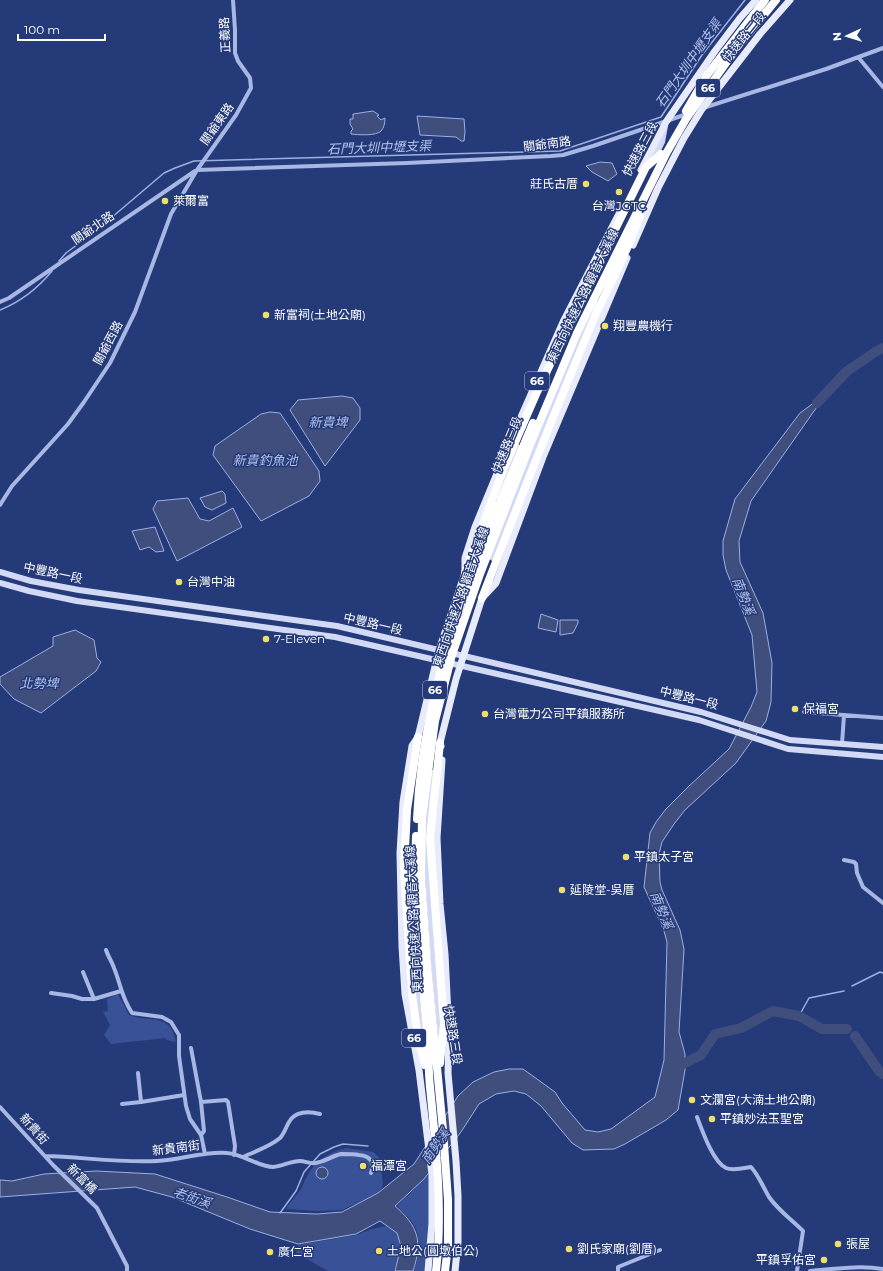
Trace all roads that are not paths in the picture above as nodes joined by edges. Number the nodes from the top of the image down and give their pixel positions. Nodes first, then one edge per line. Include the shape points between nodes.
1 (233, 0) edge
2 (756, 0) edge
3 (765, 0) edge
4 (776, 0) edge
5 (790, 0) edge
6 (883, 48) edge
7 (858, 57) junction
8 (883, 87) edge
9 (251, 88) joint
10 (702, 108) junction
11 (666, 122) junction
12 (661, 154) junction
13 (197, 170) junction
14 (668, 170) junction
15 (651, 184) junction
16 (0, 302) edge
17 (564, 320) junction
18 (572, 324) junction
19 (584, 329) junction
20 (595, 334) junction
21 (510, 442) junction
22 (518, 446) junction
23 (532, 452) junction
24 (543, 456) junction
25 (0, 505) edge
26 (0, 572) edge
27 (465, 573) junction
28 (0, 583) edge
29 (482, 598) junction
30 (224, 611) junction
31 (223, 621) junction
32 (439, 650) junction
33 (463, 656) junction
34 (437, 661) junction
35 (460, 666) junction
36 (804, 712) dead end
37 (844, 715) junction
38 (883, 718) edge
39 (736, 723) junction
40 (733, 732) junction
41 (765, 732) junction
42 (418, 737) junction
43 (762, 741) junction
44 (440, 743) junction
45 (842, 744) junction
46 (883, 747) edge
47 (842, 754) junction
48 (883, 757) edge
49 (844, 860) dead end
50 (883, 903) edge
51 (106, 950) dead end
52 (445, 954) junction
53 (433, 956) junction
54 (413, 958) junction
55 (403, 959) junction
56 (83, 972) dead end
57 (121, 991) junction
58 (51, 993) dead end
59 (94, 999) junction
60 (191, 1048) dead end
61 (419, 1070) junction
62 (138, 1073) dead end
63 (448, 1073) junction
64 (434, 1082) junction
65 (184, 1096) junction
66 (141, 1102) junction
67 (201, 1102) junction
68 (122, 1104) dead end
69 (0, 1107) edge
70 (320, 1114) dead end
71 (696, 1118) dead end
72 (201, 1135) junction
73 (205, 1154) junction
74 (234, 1154) junction
75 (45, 1156) junction
76 (243, 1157) junction
77 (53, 1165) joint
78 (371, 1173) dead end
79 (660, 1250) dead end
80 (883, 1269) edge
81 (127, 1271) edge
82 (428, 1271) edge
83 (436, 1271) edge
84 (445, 1271) edge
85 (455, 1271) edge
86 (618, 1271) edge
87 (797, 1271) edge
88 (810, 1271) edge

1 - 9 street, 正義路 via 235,53 250,78
2 - 11 main road, 快速路二段 / 66 via 719,46
3 - 12 highway, 東西向快速公路 觀音大溪線 / 66, bridge via 707,75
4 - 15 highway, 東西向快速公路 觀音大溪線 / 66, bridge via 736,49 686,119
5 - 10 main road, 快速路二段 / 66
6 - 7 street, 關爺南路
7 - 8 street
7 - 10 street, 關爺南路
9 - 13 street, 關爺東路 via 236,115
10 - 11 street, 關爺南路
10 - 14 main road, 快速路三段 / 66
11 - 13 street, 關爺南路 via 563,155
11 - 17 main road, 快速路三段 / 66
11 - 18 main road, 快速路三段 via 662,142
12 - 27 highway, bridge via 646,167 536,392 482,524
12 - 64 highway, 東西向快速公路 觀音大溪線 / 66, bridge via 574,328 554,374 465,592 437,682 417,803 414,869
13 - 16 street, 關爺北路
13 - 25 street, 關爺西路 via 171,214 135,312 110,363 68,424 12,486
14 - 19 main road, 快速路三段 via 661,173
14 - 20 main road, 快速路三段 / 66
15 - 29 highway, bridge via 634,234 596,314 549,426
15 - 64 highway, 東西向快速公路 觀音大溪線 / 66, bridge via 577,332 533,438 465,617 435,720 424,792 421,840
17 - 18 main road
17 - 21 main road, 快速路三段 / 66
18 - 19 main road
18 - 22 main road, 快速路三段
19 - 20 main road
19 - 23 main road, 快速路三段
20 - 24 main road, 快速路三段 / 66
21 - 22 main road
21 - 27 main road, 快速路三段 / 66 via 475,527 465,558
22 - 23 main road
22 - 27 main road, 快速路三段 via 474,561
23 - 24 main road
23 - 29 main road, 快速路三段 via 487,576
24 - 29 main road, 快速路三段 / 66 via 496,583
26 - 30 main road, 中豐路一段 via 78,590
27 - 32 main road, 快速路三段 / 66
28 - 31 main road, 中豐路一段 via 77,600
29 - 33 main road, 快速路三段 / 66
30 - 31 main road
30 - 32 main road, 中豐路一段 via 334,626
31 - 34 main road, 中豐路一段 via 335,637
32 - 33 main road, 中豐路一段
32 - 34 main road, 快速路三段 / 66
33 - 35 main road, 快速路三段 / 66
33 - 39 main road, 中豐路一段 via 701,712
34 - 35 main road, 中豐路一段
34 - 42 main road, 快速路三段 / 66
35 - 40 main road, 中豐路一段 via 698,720
35 - 44 main road, 快速路三段 / 66
36 - 37 street
37 - 38 street
37 - 45 street
39 - 40 main road
39 - 41 main road, 中豐路一段
40 - 43 main road, 中豐路一段
41 - 43 main road
41 - 45 main road, 中豐路一段 via 790,740
42 - 54 main road, 快速路三段 via 420,747 411,805 408,862
42 - 55 main road, 快速路三段 / 66 via 412,746 403,802 400,853
42 - 64 highway, bridge via 407,810 404,868 412,994 418,1038
43 - 47 main road, 中豐路一段 via 788,749
44 - 52 main road, 快速路三段 / 66 via 443,749 437,838
44 - 53 main road, 快速路三段 via 434,753 425,832
44 - 64 highway, bridge via 430,838 444,1023
45 - 46 main road, 中豐路一段
45 - 47 main road
47 - 48 main road, 中豐路一段
49 - 50 street via 856,864 857,873 864,887
51 - 57 street
52 - 53 main road
52 - 63 main road, 快速路三段 / 66
53 - 54 main road
53 - 63 main road, 快速路三段 via 439,1034
54 - 55 main road
54 - 61 main road, 快速路三段 via 421,1029
55 - 61 main road, 快速路三段 / 66 via 405,994
56 - 59 street
57 - 59 street
57 - 65 street via 132,1013 162,1017 171,1022 178,1036
58 - 59 street
60 - 67 street
61 - 82 main road, 快速路三段 / 66 via 432,1174 432,1223
62 - 66 street
63 - 85 main road, 66 via 458,1196
64 - 83 highway, 東西向快速公路 觀音大溪線 / 66, bridge via 439,1236
64 - 84 highway, 東西向快速公路 觀音大溪線 / 66, bridge via 443,1130 448,1200
65 - 66 street
65 - 72 street via 190,1119
66 - 68 street
67 - 72 street via 204,1131
67 - 74 street via 228,1102
69 - 75 street, 新貴街
70 - 76 street via 308,1112 295,1115 280,1138
71 - 87 street via 711,1152 726,1168 751,1167 758,1174 775,1205 803,1231
72 - 73 street
73 - 74 street, 新貴南街
73 - 75 street, 新貴南街 via 136,1162
74 - 76 street, 新貴南街
75 - 77 street, 新貴街
76 - 78 street, 新貴南街 via 268,1167 284,1166 298,1161 314,1164 340,1154 359,1155 372,1161
77 - 81 street, 新富橋 via 97,1208 127,1266
79 - 86 street via 618,1267
80 - 88 street via 857,1266

